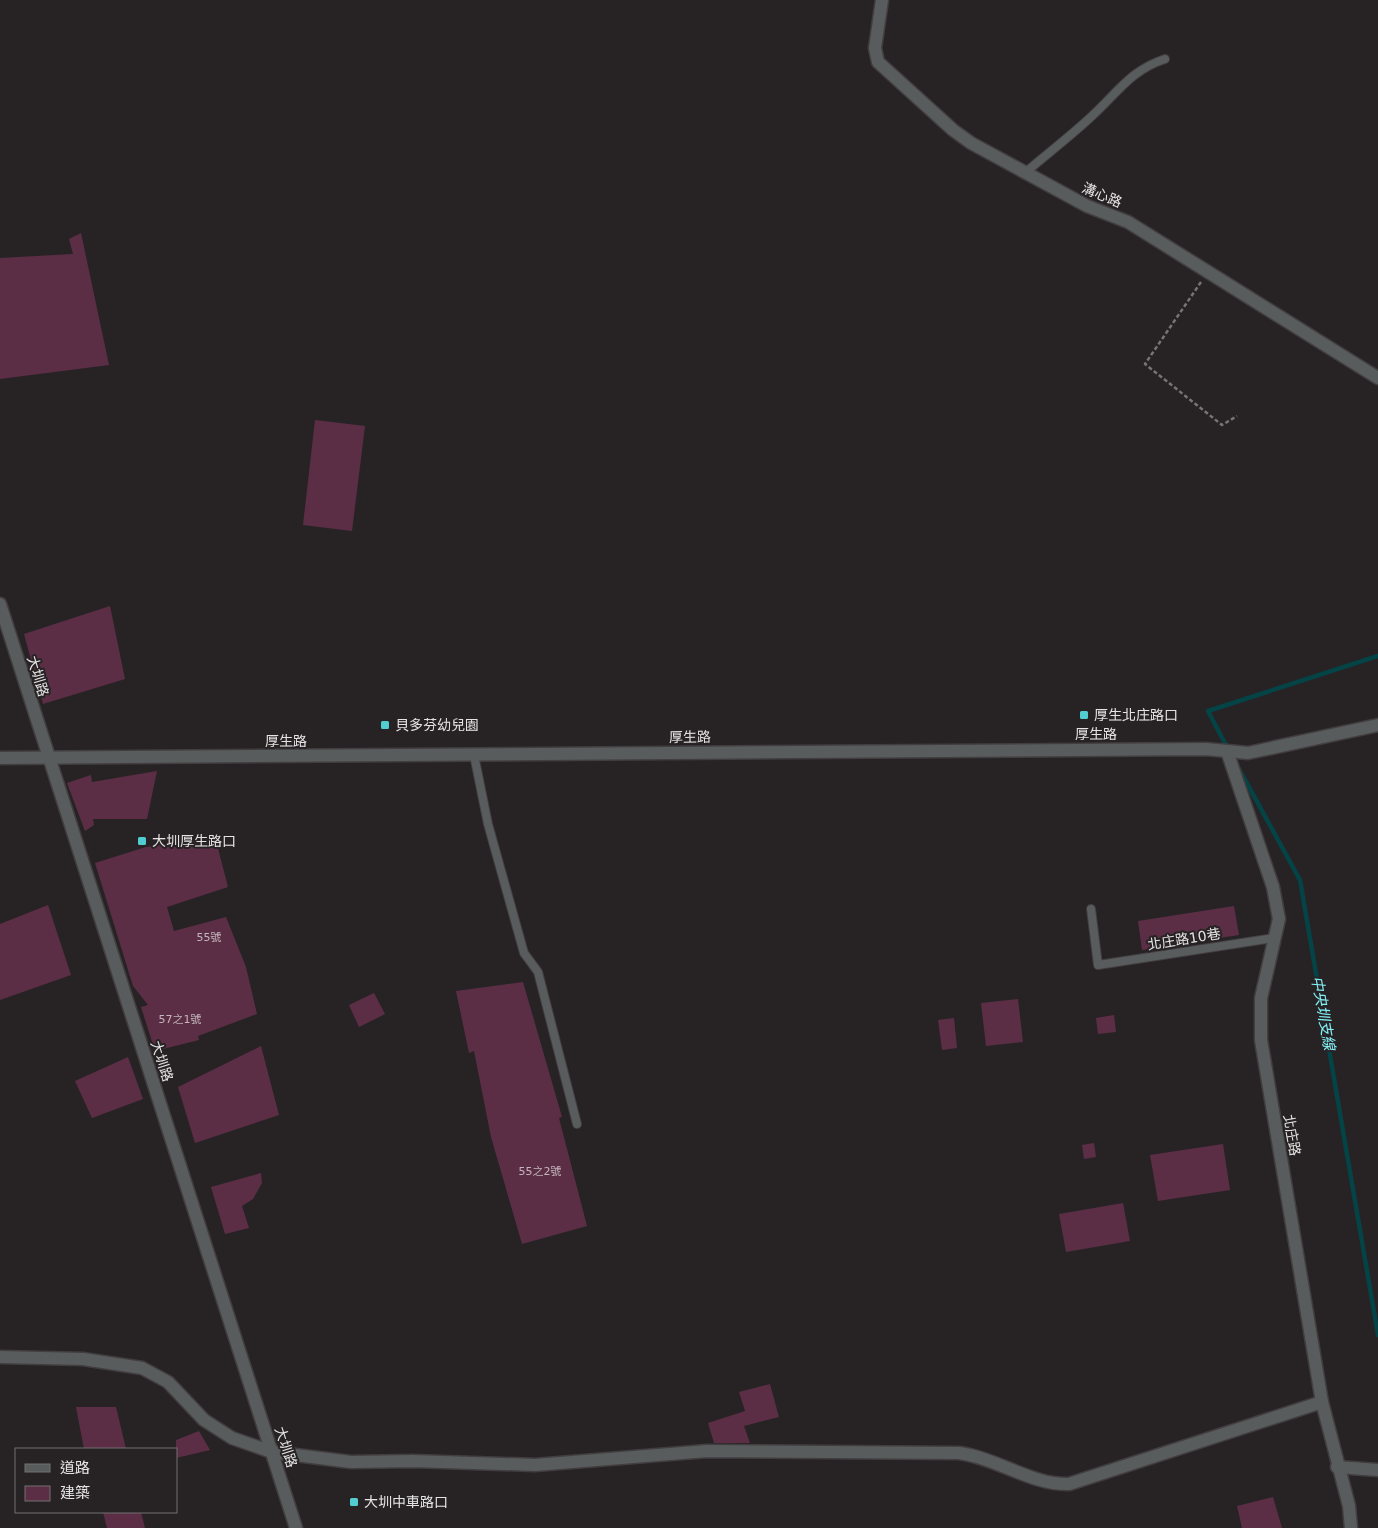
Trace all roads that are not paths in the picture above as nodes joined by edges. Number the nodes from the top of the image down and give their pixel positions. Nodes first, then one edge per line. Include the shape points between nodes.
1 (882, 0) edge
2 (1165, 59) dead end
3 (1026, 172) junction
4 (1378, 378) edge
5 (0, 604) edge
6 (1378, 725) edge
7 (1227, 751) junction
8 (474, 755) junction
9 (0, 758) edge
10 (48, 758) junction
11 (1091, 909) dead end
12 (1274, 938) junction
13 (577, 1124) dead end
14 (0, 1356) edge
15 (1322, 1402) junction
16 (272, 1452) junction
17 (1337, 1467) junction
18 (1378, 1470) edge
19 (296, 1528) edge
20 (1351, 1528) edge

1 - 3 street, 溝心路 via 875,55 882,67 962,136
2 - 3 lane via 1132,74 1093,116
3 - 4 street, 溝心路 via 1087,206 1128,222
5 - 10 street, 大圳路
6 - 7 street, 厚生路 via 1248,753
7 - 8 street, 厚生路 via 904,749
7 - 12 street, 北庄路 via 1273,887 1279,918
8 - 10 street, 厚生路
8 - 13 lane via 488,824 524,954 538,972
9 - 10 street, 厚生路
10 - 16 street, 大圳路
11 - 12 lane, 北庄路10巷 via 1098,965
12 - 15 street, 北庄路 via 1261,998 1261,1040
14 - 16 street via 83,1359 142,1368 168,1382 221,1433
15 - 16 street via 1069,1484 1044,1482 982,1457 959,1453 707,1451 535,1465 351,1462
15 - 17 street, 北庄路
16 - 19 street, 大圳路
17 - 18 street
17 - 20 street, 北庄路 via 1349,1506

